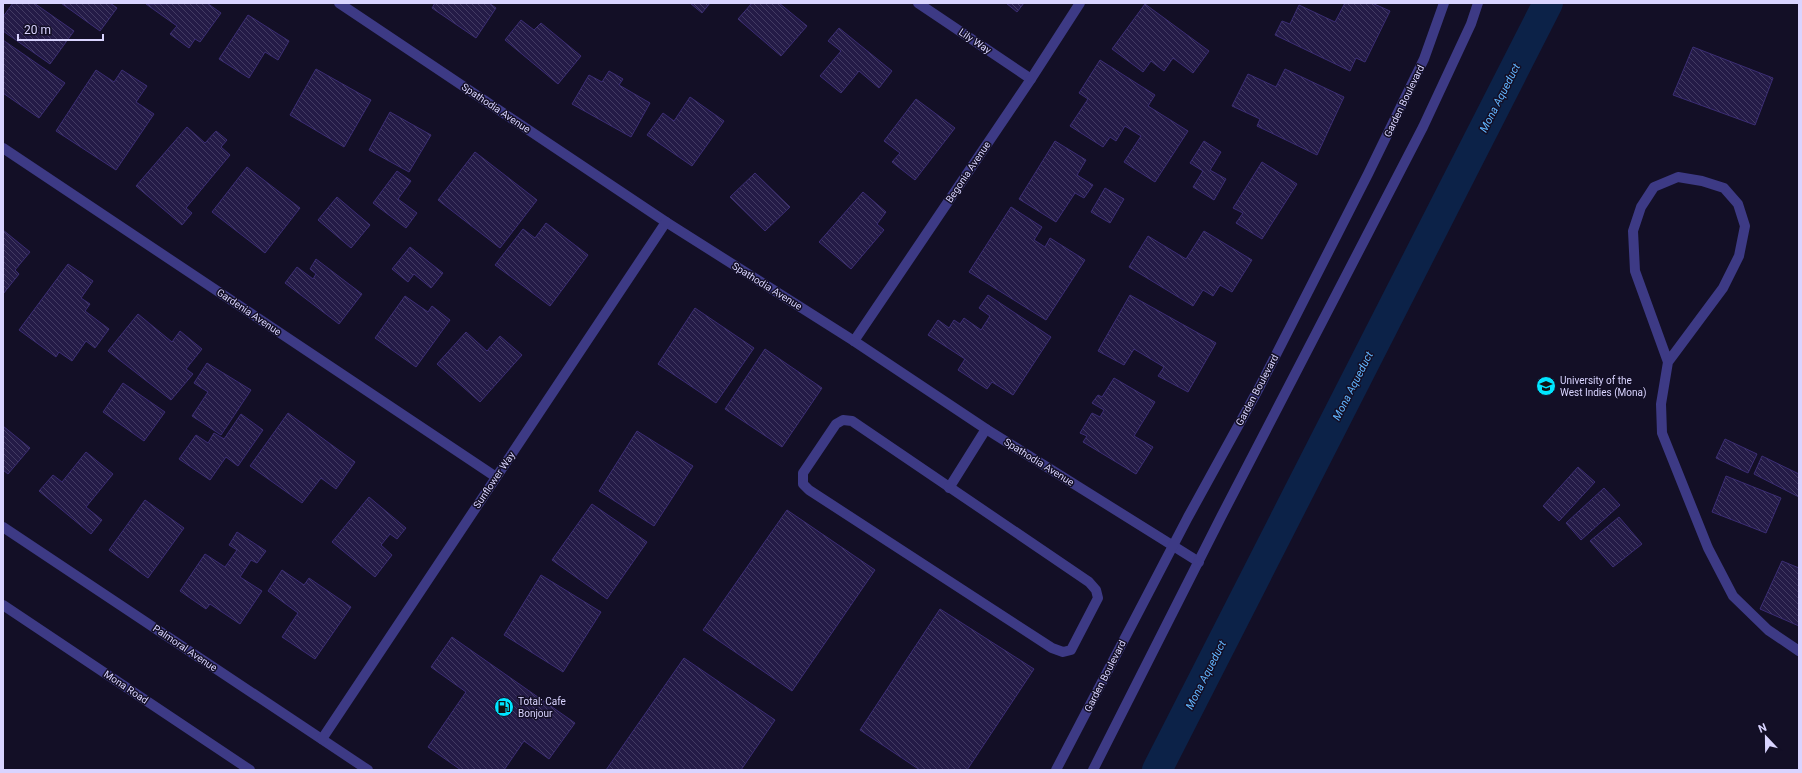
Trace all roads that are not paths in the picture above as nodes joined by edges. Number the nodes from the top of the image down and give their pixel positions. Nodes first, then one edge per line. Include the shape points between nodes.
1 (338, 3) edge
2 (918, 3) edge
3 (1080, 3) edge
4 (1444, 3) edge
5 (1478, 3) edge
6 (1031, 79) junction
7 (3, 148) edge
8 (666, 222) junction
9 (854, 341) junction
10 (1668, 362) junction
11 (986, 429) junction
12 (496, 477) junction
13 (949, 488) junction
14 (3, 527) edge
15 (1173, 546) junction
16 (1199, 562) junction
17 (3, 605) edge
18 (1799, 651) edge
19 (322, 739) junction
20 (250, 770) edge
21 (368, 770) edge
22 (1056, 770) edge
23 (1094, 770) edge

1 - 8 street, Spathodia Avenue
2 - 6 street, Lily Way
3 - 6 street, Begonia Avenue
4 - 15 street, Garden Boulevard via 1424,59 1368,174 1259,388
5 - 16 street via 1471,24 1423,127
6 - 9 street, Begonia Avenue
7 - 12 street, Gardenia Avenue
8 - 9 street, Spathodia Avenue
8 - 12 street, Sunflower Way
9 - 11 street, Spathodia Avenue
10 - 10 street via 1723,288 1739,256 1745,226 1738,204 1724,188 1702,181 1678,178 1654,187 1641,208 1633,231 1635,271
10 - 18 street via 1661,404 1662,433 1708,548 1732,596 1768,630
11 - 13 street
11 - 15 street, Spathodia Avenue
12 - 19 street, Sunflower Way
13 - 13 street via 1089,582 1096,590 1098,598 1071,650 1063,652 1052,648 809,490 803,484 803,473 836,424 843,420 852,421
14 - 19 street, Palmoral Avenue
15 - 16 street, Spathodia Avenue
15 - 22 street, Garden Boulevard
16 - 23 street
17 - 20 street, Mona Road
19 - 21 street, Palmoral Avenue

